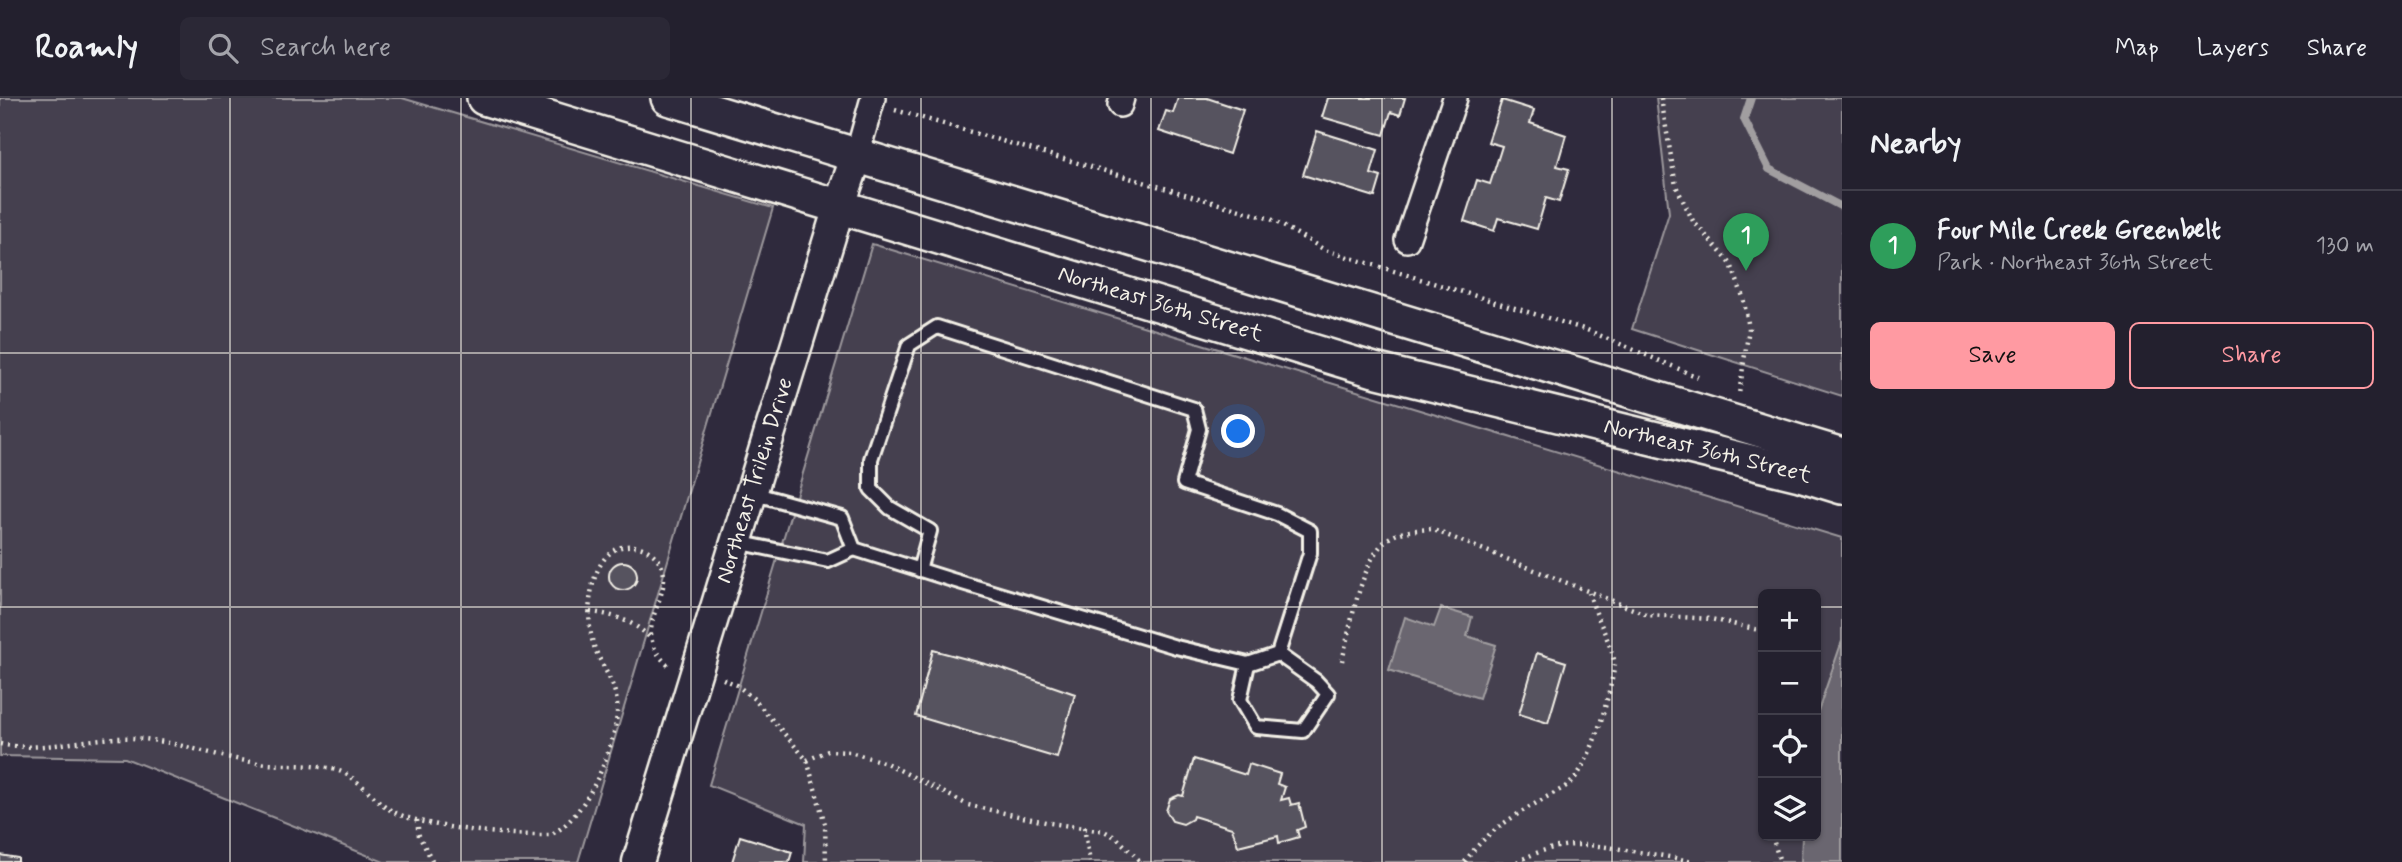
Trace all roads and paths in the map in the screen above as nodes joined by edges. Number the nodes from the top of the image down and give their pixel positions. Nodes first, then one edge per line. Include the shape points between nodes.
1 (484, 98) edge
2 (668, 98) edge
3 (873, 98) edge
4 (1455, 98) edge
5 (857, 155) junction
6 (839, 206) junction
7 (1407, 240) dead end
8 (1819, 459) edge
9 (1842, 486) edge
10 (752, 492) junction
11 (737, 542) junction
12 (854, 549) junction
13 (919, 570) junction
14 (1589, 593) junction
15 (590, 612) junction
16 (1758, 630) edge
17 (652, 640) junction
18 (1278, 654) junction
19 (1342, 662) dead end
20 (1248, 664) junction
21 (696, 674) junction
22 (0, 744) edge
23 (807, 760) junction
24 (417, 820) junction
25 (1084, 827) junction
26 (1774, 841) edge
27 (433, 862) edge
28 (638, 862) edge
29 (826, 862) edge
30 (1090, 862) edge
31 (1141, 862) edge
32 (1465, 862) edge
33 (1517, 862) edge
34 (1692, 862) edge
35 (1780, 862) edge

1 - 6 main road, Northeast 36th Street
2 - 5 main road, Northeast 36th Street
3 - 5 street, Northeast Trilein Drive
4 - 7 street
5 - 6 street, Northeast Trilein Drive
5 - 8 main road, Northeast 36th Street
6 - 8 main road, Northeast 36th Street via 1374,370
6 - 10 street, Northeast Trilein Drive
8 - 9 main road, Northeast 36th Street
10 - 11 street, Northeast Trilein Drive
10 - 12 lane via 842,518
11 - 12 lane via 828,561
11 - 21 street, Northeast Trilein Drive
12 - 13 lane
13 - 18 lane via 930,531 890,508 871,489 871,459 909,345 937,327 1195,409 1199,429 1184,483 1277,513 1310,531 1310,553
13 - 20 lane
14 - 16 path via 1648,615 1711,619
14 - 19 path via 1432,529 1411,530 1391,536 1376,552 1365,575
14 - 32 path via 1615,664 1589,756 1568,785 1499,826
15 - 17 path via 618,618
15 - 17 path via 596,575 612,551 632,545 650,552 663,568 664,579
15 - 24 path via 594,647 614,690 617,717 601,769 575,816 559,831 541,835
17 - 21 path via 662,660 673,669
18 - 20 lane
18 - 20 lane via 1328,695 1303,731 1256,727 1240,700
21 - 23 path via 737,685
21 - 28 street, Northeast Trilein Drive
22 - 24 path via 35,747 133,738 258,763 335,769 395,813
23 - 25 path via 828,751 849,752 886,763 968,805
23 - 29 path via 825,824
24 - 27 path via 419,836
25 - 30 path
25 - 31 path via 1117,838
26 - 35 path
33 - 34 path via 1547,849 1583,844

